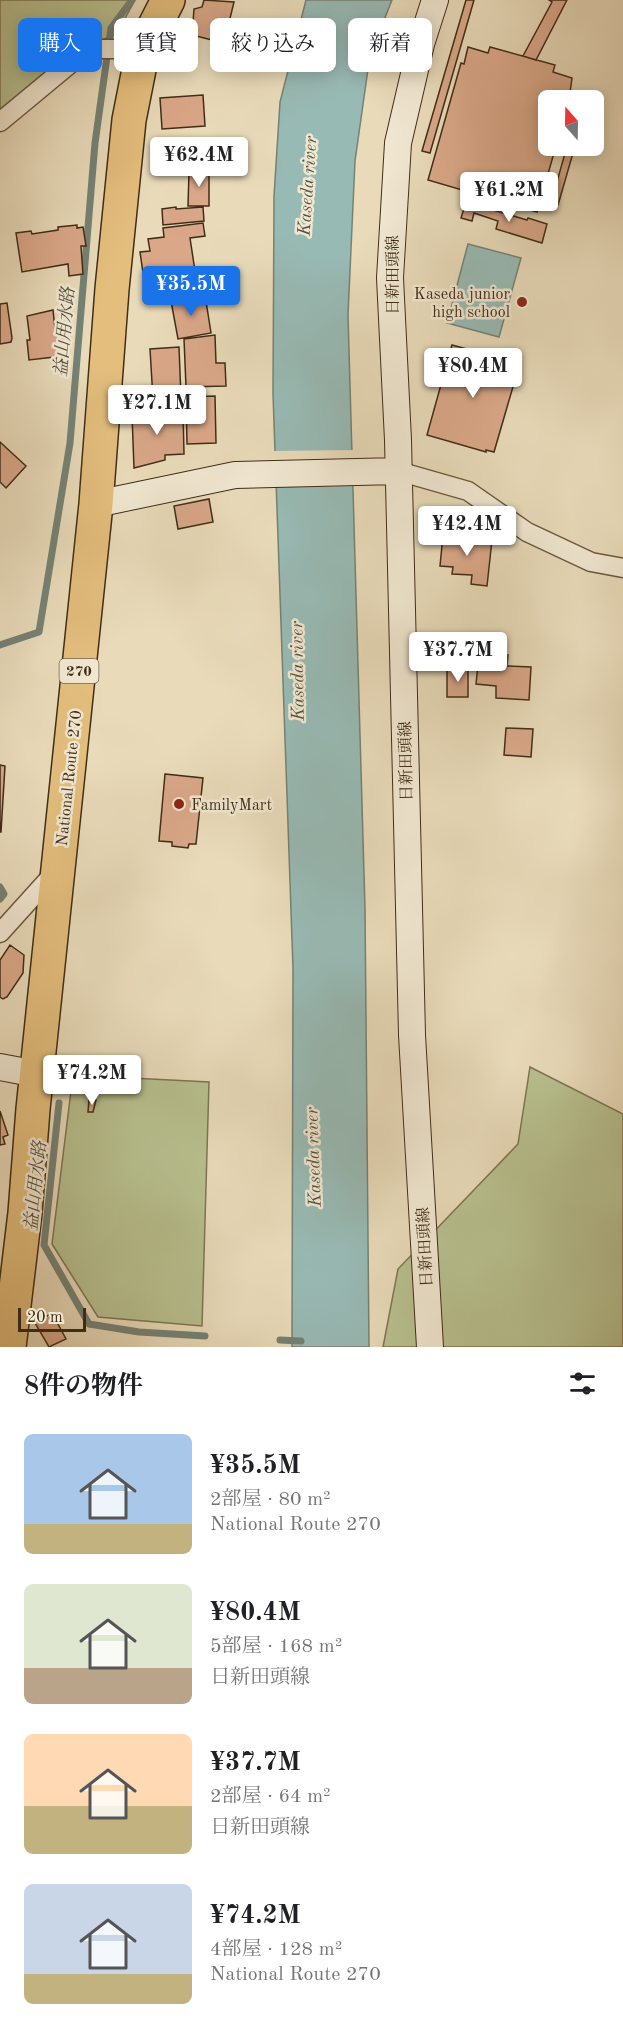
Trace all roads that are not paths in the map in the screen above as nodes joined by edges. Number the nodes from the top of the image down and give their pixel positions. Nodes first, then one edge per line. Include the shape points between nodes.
1 (168, 0) edge
2 (435, 0) edge
3 (156, 18) edge
4 (114, 49) edge
5 (133, 72) edge
6 (0, 122) edge
7 (390, 471) junction
8 (96, 504) junction
9 (623, 568) edge
10 (59, 867) junction
11 (0, 933) edge
12 (0, 1067) edge
13 (38, 1074) junction
14 (9, 1347) edge
15 (430, 1347) edge

1 - 3 highway, National Route 270 / 270
2 - 7 street, 日新田頭線 via 398,143 394,182
4 - 6 street via 101,49 76,59
5 - 8 highway, National Route 270 / 270
7 - 8 street via 239,475
7 - 9 street via 468,491 527,532 591,562
7 - 15 street, 日新田頭線 via 412,1035
8 - 10 highway, National Route 270 / 270
10 - 11 street
10 - 13 highway, National Route 270 / 270
12 - 13 street
13 - 14 highway, National Route 270 / 270

